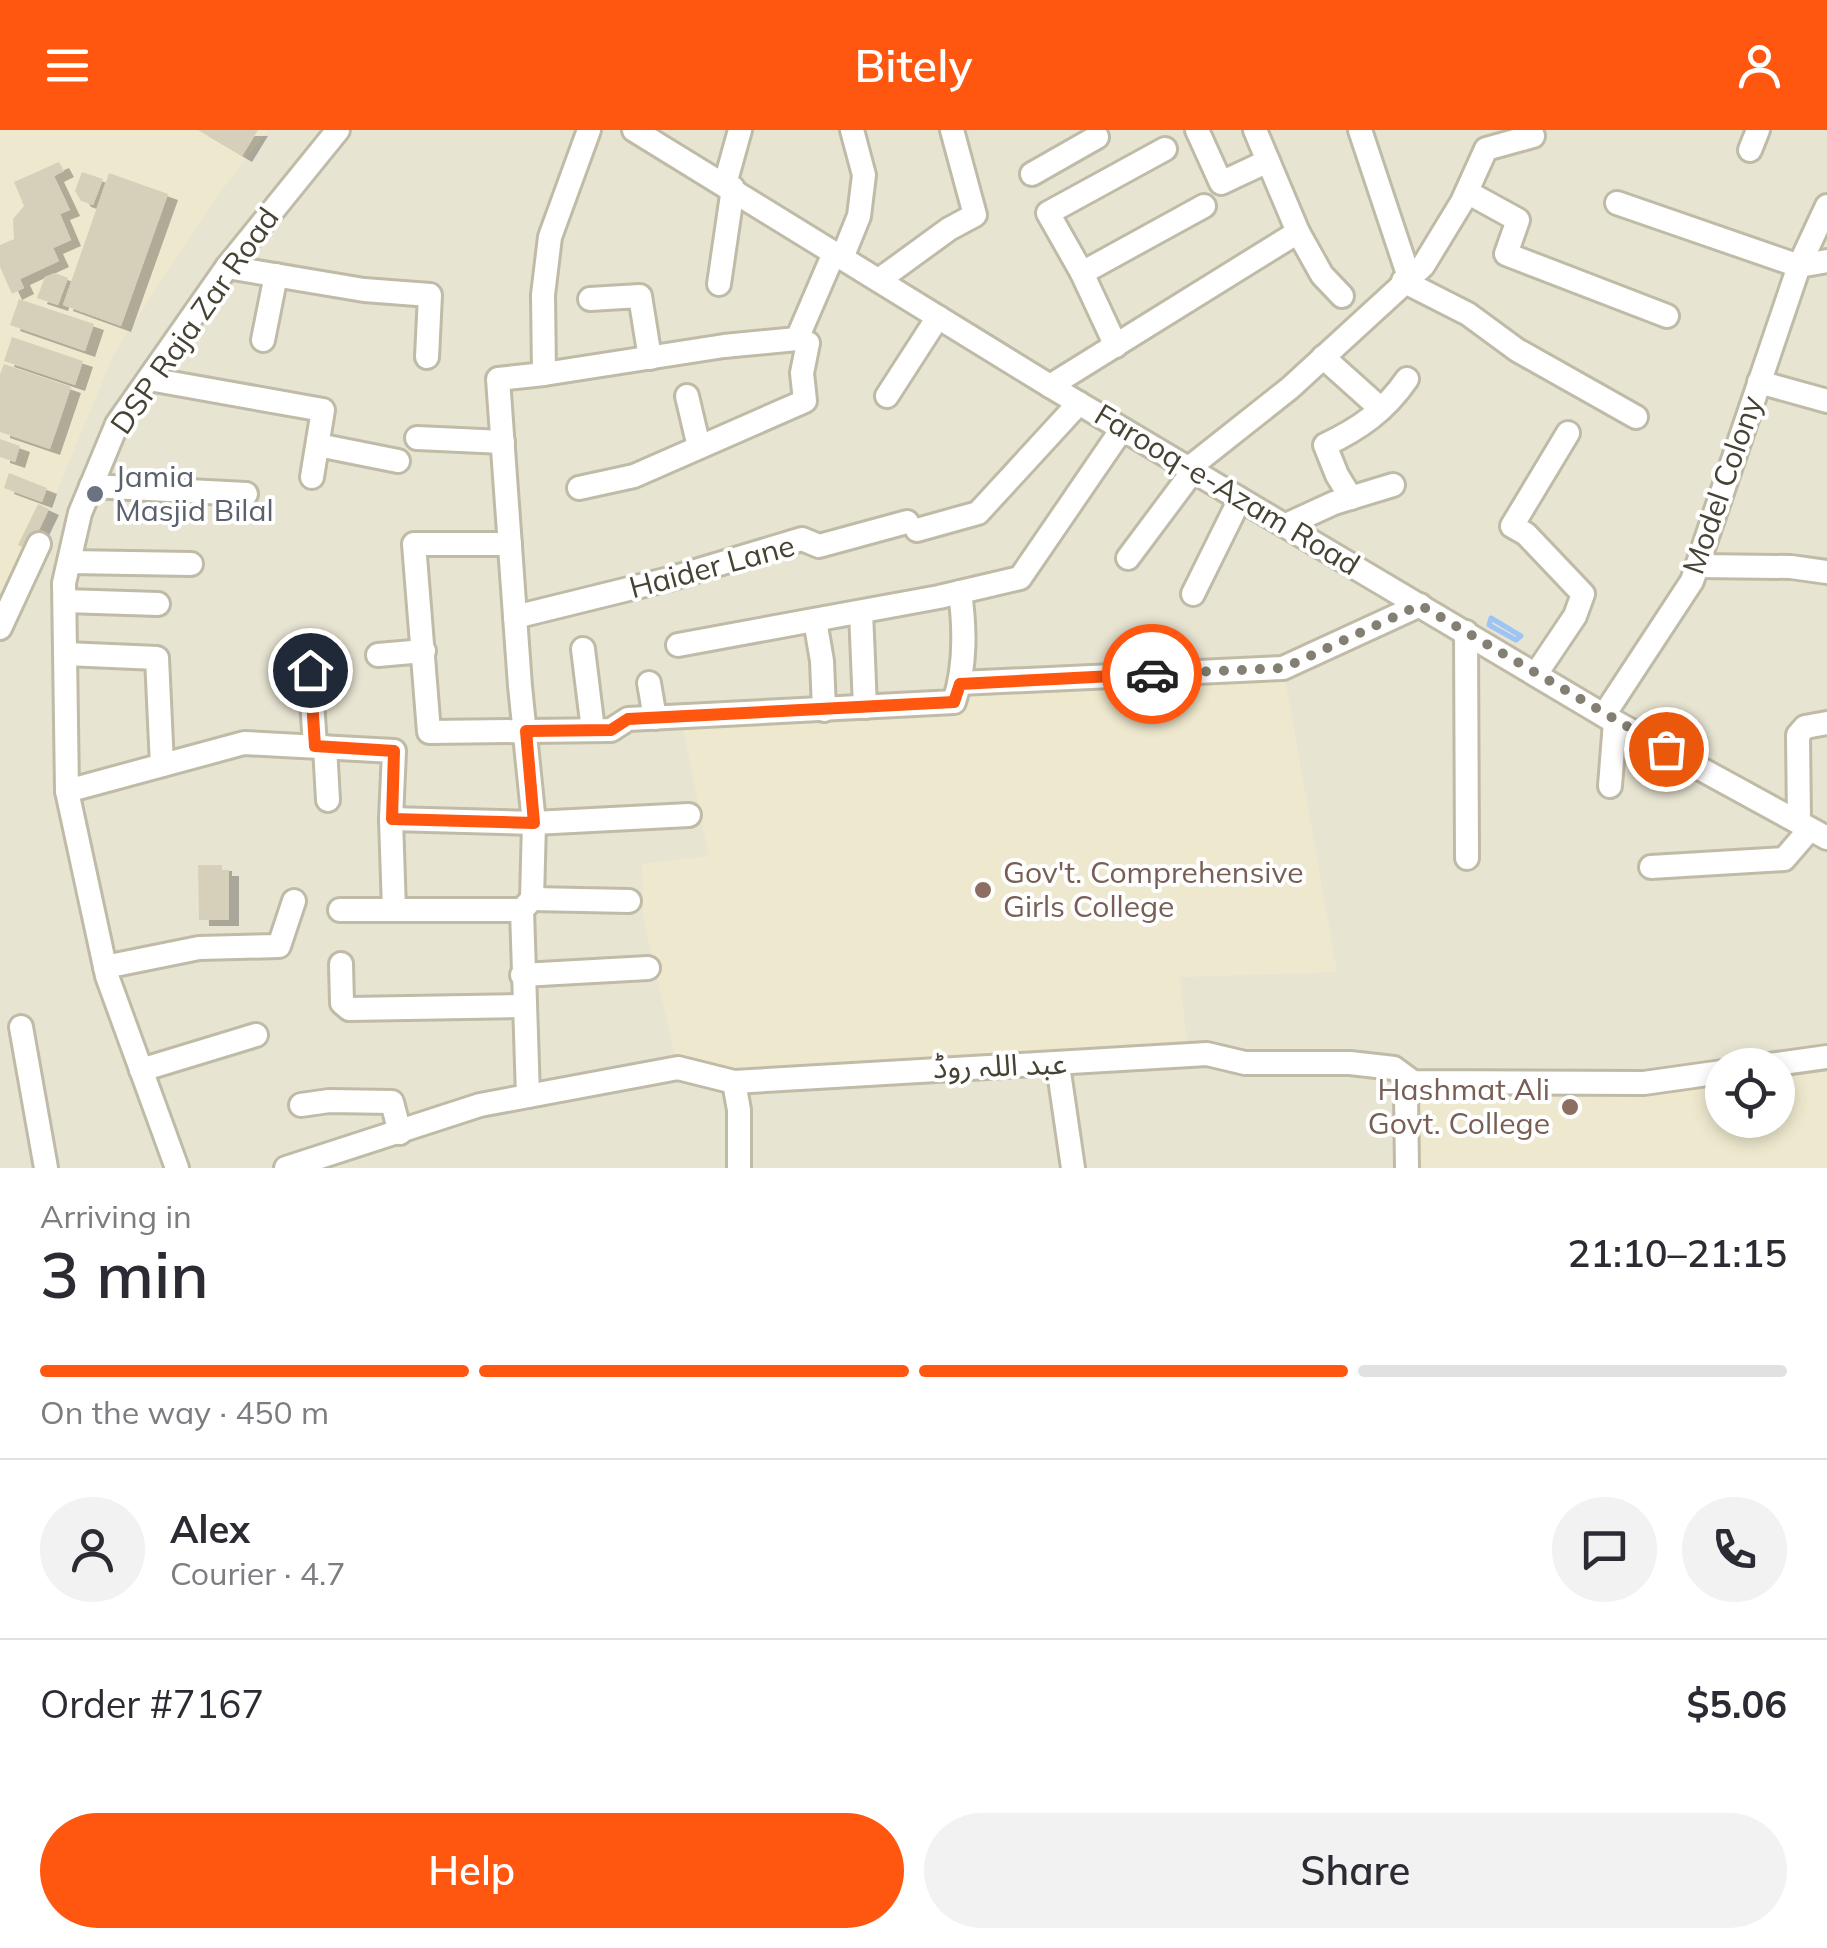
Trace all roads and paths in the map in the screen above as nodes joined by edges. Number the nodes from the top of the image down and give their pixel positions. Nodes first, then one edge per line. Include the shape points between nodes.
1 (338, 130) edge
2 (589, 130) edge
3 (634, 130) edge
4 (740, 130) edge
5 (852, 130) edge
6 (952, 130) edge
7 (1197, 130) edge
8 (1255, 130) edge
9 (1360, 130) edge
10 (1100, 132) edge
11 (1533, 136) dead end
12 (1165, 149) dead end
13 (1268, 161) junction
14 (1032, 174) dead end
15 (729, 186) junction
16 (1466, 192) junction
17 (1617, 204) dead end
18 (1204, 206) dead end
19 (1827, 206) edge
20 (1298, 232) junction
21 (838, 255) junction
22 (1827, 261) edge
23 (1798, 266) junction
24 (227, 267) junction
25 (1082, 273) junction
26 (276, 276) junction
27 (1406, 279) junction
28 (878, 280) junction
29 (720, 284) dead end
30 (1342, 296) dead end
31 (590, 299) dead end
32 (938, 316) junction
33 (1667, 316) dead end
34 (796, 339) junction
35 (262, 340) dead end
36 (1116, 346) junction
37 (428, 357) dead end
38 (1324, 357) junction
39 (650, 358) junction
40 (544, 374) junction
41 (148, 379) junction
42 (1406, 379) dead end
43 (1759, 382) junction
44 (1050, 386) junction
45 (687, 396) dead end
46 (887, 396) dead end
47 (1827, 401) edge
48 (1079, 403) junction
49 (1381, 409) junction
50 (1636, 417) dead end
51 (1122, 429) junction
52 (1568, 432) dead end
53 (417, 438) dead end
54 (503, 442) junction
55 (318, 444) junction
56 (698, 447) junction
57 (398, 461) dead end
58 (1191, 469) junction
59 (312, 476) dead end
60 (1393, 485) dead end
61 (91, 486) junction
62 (579, 488) dead end
63 (246, 494) dead end
64 (1240, 498) junction
65 (1351, 498) junction
66 (1286, 525) junction
67 (39, 544) dead end
68 (510, 544) junction
69 (1128, 558) dead end
70 (69, 562) junction
71 (191, 564) dead end
72 (1697, 566) junction
73 (1827, 572) edge
74 (960, 592) junction
75 (1192, 594) dead end
76 (64, 601) junction
77 (158, 604) dead end
78 (1420, 605) junction
79 (861, 612) junction
80 (515, 617) junction
81 (815, 620) junction
82 (0, 628) edge
83 (1466, 632) junction
84 (678, 646) dead end
85 (583, 649) dead end
86 (424, 651) junction
87 (66, 654) junction
88 (378, 655) dead end
89 (310, 670) dead end
90 (1536, 674) junction
91 (649, 683) dead end
92 (960, 684) junction
93 (866, 707) junction
94 (824, 710) junction
95 (655, 718) junction
96 (1609, 718) junction
97 (1827, 723) edge
98 (593, 730) junction
99 (526, 731) junction
100 (320, 746) junction
101 (162, 765) junction
102 (1610, 786) dead end
103 (67, 791) junction
104 (328, 800) dead end
105 (690, 814) dead end
106 (392, 819) junction
107 (534, 823) junction
108 (1812, 830) edge
109 (1467, 858) dead end
110 (1651, 866) dead end
111 (294, 900) dead end
112 (630, 901) dead end
113 (527, 905) junction
114 (340, 910) dead end
115 (394, 910) junction
116 (341, 964) dead end
117 (105, 967) junction
118 (648, 968) dead end
119 (522, 975) junction
120 (523, 1006) junction
121 (21, 1027) dead end
122 (256, 1035) dead end
123 (1827, 1057) edge
124 (1795, 1061) edge
125 (1058, 1065) junction
126 (141, 1070) junction
127 (1705, 1074) edge
128 (734, 1082) junction
129 (1413, 1082) junction
130 (528, 1096) junction
131 (301, 1105) dead end
132 (400, 1133) junction
133 (292, 1167) edge
134 (46, 1168) edge
135 (176, 1168) edge
136 (739, 1168) edge
137 (1073, 1168) edge
138 (1407, 1168) edge

1 - 24 street, DSP Raja Zar Road
2 - 40 street via 550,237
3 - 15 street, Farooq-e-Azam Road
4 - 15 street
5 - 21 street via 864,175 859,216
6 - 28 street via 975,215
7 - 13 street via 1221,183
8 - 13 street
9 - 27 street
10 - 14 street
11 - 16 street via 1486,149
12 - 25 street via 1048,213
13 - 20 street
15 - 21 street, Farooq-e-Azam Road
15 - 29 street
16 - 27 street via 1423,266
16 - 33 street via 1518,220 1506,254
17 - 23 street
18 - 25 street
19 - 23 street, Model Colony
20 - 30 street
20 - 36 street
21 - 28 street, Farooq-e-Azam Road
21 - 34 street
22 - 23 street
23 - 43 street, Model Colony
24 - 26 street
24 - 41 street, DSP Raja Zar Road
25 - 36 street
26 - 35 street
26 - 37 street via 430,295
27 - 38 street
27 - 50 street
28 - 32 street, Farooq-e-Azam Road
31 - 39 street via 640,296
32 - 44 street, Farooq-e-Azam Road
32 - 46 street
34 - 39 street
34 - 56 street via 808,343 805,401
36 - 44 street
38 - 49 street
38 - 58 street
39 - 40 street
40 - 54 street via 498,379
41 - 55 street via 320,408
41 - 61 street, DSP Raja Zar Road via 118,424
42 - 49 street
43 - 47 street
43 - 72 street, Model Colony
44 - 48 street, Farooq-e-Azam Road
45 - 56 street
48 - 51 street, Farooq-e-Azam Road
48 - 80 street, Haider Lane via 978,513 819,546 802,539
49 - 65 street via 1361,428 1324,445
51 - 58 street, Farooq-e-Azam Road
51 - 74 street via 1020,578
52 - 90 street via 1512,526 1584,594
53 - 54 street
54 - 68 street
55 - 57 street
55 - 59 street
56 - 62 street via 634,476
58 - 64 street, Farooq-e-Azam Road
58 - 69 street
60 - 65 street
61 - 63 street
61 - 70 street, DSP Raja Zar Road
64 - 66 street, Farooq-e-Azam Road
64 - 75 street
65 - 66 street
66 - 78 street, Farooq-e-Azam Road
67 - 82 street
68 - 80 street
68 - 86 street via 414,544
70 - 71 street
70 - 76 street, DSP Raja Zar Road
72 - 73 street
72 - 96 street, Model Colony
74 - 79 street
74 - 92 street
76 - 77 street
76 - 87 street, DSP Raja Zar Road
78 - 83 street, Farooq-e-Azam Road
78 - 92 street via 1284,668
79 - 81 street
79 - 93 street
80 - 99 street
81 - 84 street
81 - 94 street
83 - 90 street, Farooq-e-Azam Road
83 - 109 street
85 - 98 street
86 - 88 street
86 - 99 street via 429,732
87 - 101 street via 157,658
87 - 103 street, DSP Raja Zar Road
89 - 100 street
90 - 96 street, Farooq-e-Azam Road
91 - 95 street
92 - 93 street via 954,702
93 - 94 street
94 - 95 street
95 - 98 street
96 - 102 street
96 - 108 street, Farooq-e-Azam Road
97 - 108 street via 1805,727 1798,736
98 - 99 street
99 - 107 street
100 - 101 street via 244,743
100 - 104 street
100 - 106 street via 394,751
101 - 103 street
103 - 117 street, DSP Raja Zar Road
105 - 107 street
106 - 107 street
106 - 115 street
107 - 113 street
108 - 110 street via 1784,859
111 - 117 street via 279,946 199,948
112 - 113 street
113 - 115 street
113 - 119 street
114 - 115 street
116 - 120 street via 342,1003 349,1009
117 - 126 street, DSP Raja Zar Road
118 - 119 street
119 - 120 street
120 - 130 street
121 - 134 street
122 - 126 street
123 - 124 street
125 - 128 street, عبد اللہ روڈ
125 - 129 street, عبد اللہ روڈ via 1207,1054 1245,1062 1380,1066
125 - 137 street
126 - 135 street, DSP Raja Zar Road
127 - 129 street, عبد اللہ روڈ via 1644,1083
128 - 130 street, عبد اللہ روڈ via 678,1068
128 - 136 street
129 - 138 street via 1406,1094
130 - 132 street, عبد اللہ روڈ
131 - 132 street via 392,1102
132 - 133 street, عبد اللہ روڈ

